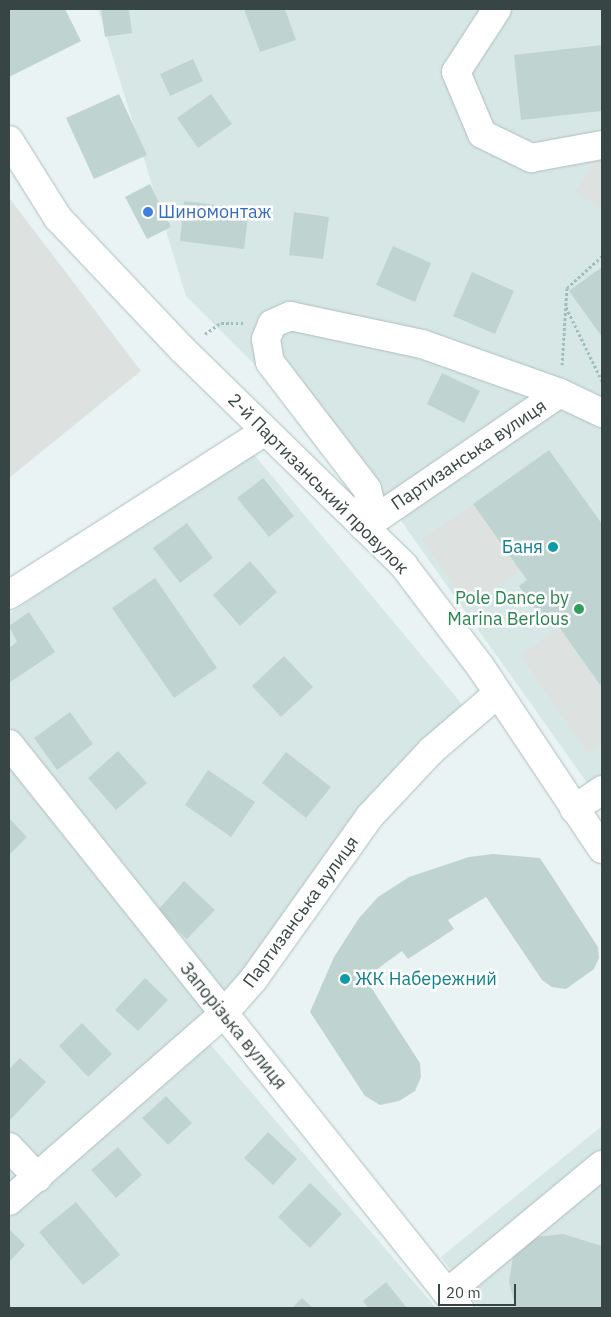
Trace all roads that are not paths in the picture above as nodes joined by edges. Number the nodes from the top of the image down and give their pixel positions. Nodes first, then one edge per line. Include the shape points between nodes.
1 (497, 9) edge
2 (9, 140) edge
3 (602, 145) edge
4 (560, 393) junction
5 (602, 413) edge
6 (264, 432) junction
7 (364, 527) junction
8 (9, 595) edge
9 (497, 694) junction
10 (9, 744) edge
11 (602, 790) edge
12 (574, 809) junction
13 (602, 849) edge
14 (223, 1014) junction
15 (9, 1147) edge
16 (602, 1165) edge
17 (38, 1178) junction
18 (9, 1201) edge
19 (453, 1301) edge

1 - 3 street via 456,72 482,134 531,158
2 - 6 street, 2-й Партизанський провулок via 58,218
4 - 5 street, Партизанська вулиця
4 - 7 street, Партизанська вулиця
4 - 7 street via 422,344 290,316 272,324 266,339 270,362 367,488 371,505
6 - 7 street, 2-й Партизанський провулок
6 - 8 street
7 - 9 street, 2-й Партизанський провулок via 404,566 480,666
9 - 12 street, 2-й Партизанський провулок
9 - 14 street, Партизанська вулиця via 432,750 370,816 253,980
10 - 14 street, Запорізька вулиця
11 - 12 street
12 - 13 street, 2-й Партизанський провулок
14 - 17 street, Партизанська вулиця
14 - 19 street, Запорізька вулиця
15 - 17 street
16 - 19 street
17 - 18 street, Партизанська вулиця

